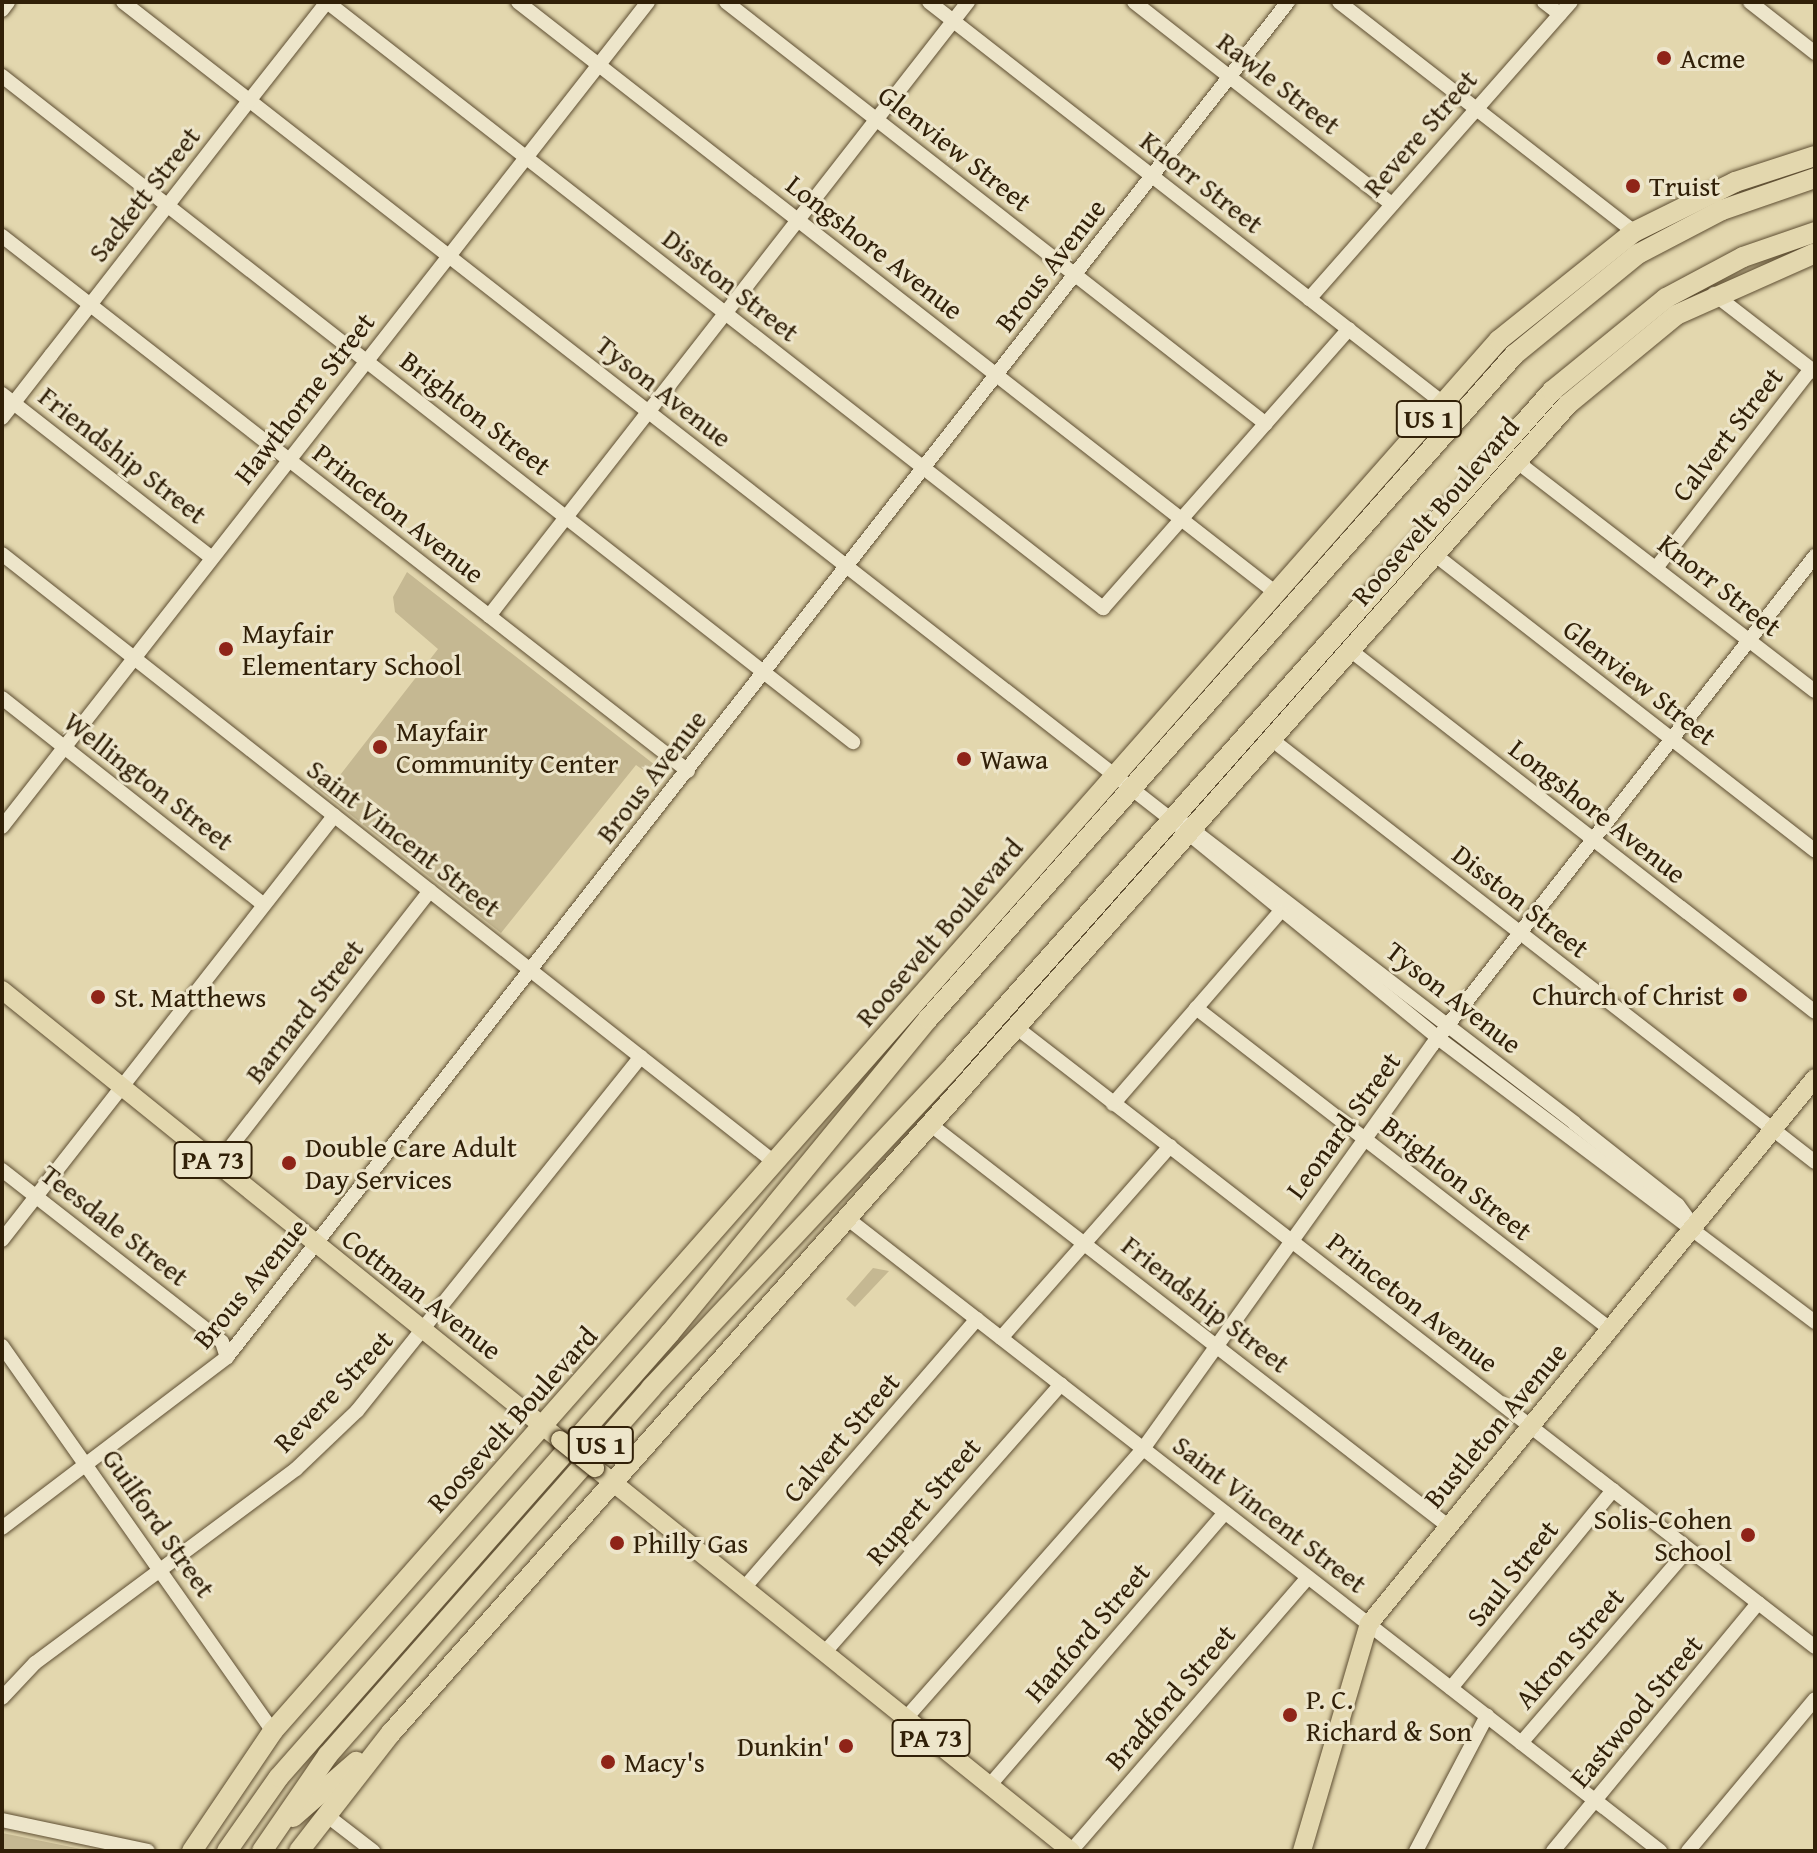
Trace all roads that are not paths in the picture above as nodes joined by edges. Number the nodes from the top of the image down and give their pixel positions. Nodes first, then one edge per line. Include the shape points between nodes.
1 (8, 2) edge
2 (123, 2) edge
3 (327, 2) edge
4 (518, 2) edge
5 (648, 2) edge
6 (726, 2) edge
7 (929, 2) edge
8 (968, 2) edge
9 (1134, 2) edge
10 (1288, 2) edge
11 (1339, 2) edge
12 (1544, 2) edge
13 (1571, 2) edge
14 (1750, 2) edge
15 (2, 10) edge
16 (1560, 14) junction
17 (953, 21) junction
18 (1815, 53) edge
19 (599, 65) junction
20 (2, 76) edge
21 (1229, 77) junction
22 (249, 101) junction
23 (1476, 109) junction
24 (876, 119) junction
25 (1815, 143) edge
26 (527, 158) junction
27 (1808, 158) edge
28 (1152, 176) junction
29 (1815, 178) edge
30 (1392, 204) junction
31 (168, 205) junction
32 (798, 220) junction
33 (1634, 232) junction
34 (1815, 232) edge
35 (2, 236) edge
36 (1815, 253) edge
37 (450, 257) junction
38 (1075, 275) junction
39 (1714, 294) junction
40 (1309, 299) junction
41 (90, 305) junction
42 (725, 313) junction
43 (1349, 329) junction
44 (367, 361) junction
45 (1813, 371) edge
46 (997, 375) junction
47 (8, 398) edge
48 (1443, 403) junction
49 (648, 412) junction
50 (2, 418) edge
51 (1266, 424) junction
52 (289, 460) junction
53 (1516, 461) junction
54 (924, 468) junction
55 (566, 517) junction
56 (1182, 520) junction
57 (2, 554) edge
58 (1434, 554) junction
59 (1815, 556) edge
60 (212, 558) junction
61 (847, 567) junction
62 (1656, 568) junction
63 (1276, 593) junction
64 (489, 616) junction
65 (1749, 640) junction
66 (1350, 650) junction
67 (135, 659) junction
68 (765, 673) junction
69 (1815, 691) edge
70 (2, 698) edge
71 (1271, 739) junction
72 (1670, 739) junction
73 (853, 742) dead end
74 (64, 747) junction
75 (688, 771) junction
76 (1115, 775) junction
77 (1131, 788) junction
78 (334, 816) junction
79 (1172, 820) junction
80 (2, 827) edge
81 (1189, 832) junction
82 (1593, 840) junction
83 (1815, 851) edge
84 (430, 891) junction
85 (263, 904) junction
86 (1092, 911) junction
87 (1280, 912) junction
88 (1311, 927) junction
89 (1521, 933) junction
90 (531, 971) junction
91 (2, 990) edge
92 (1196, 1008) junction
93 (1815, 1012) edge
94 (1448, 1025) junction
95 (1017, 1028) junction
96 (1438, 1038) junction
97 (641, 1057) junction
98 (1815, 1078) edge
99 (122, 1085) junction
100 (1113, 1104) junction
101 (931, 1125) junction
102 (1773, 1130) junction
103 (829, 1138) junction
104 (1365, 1139) junction
105 (1170, 1146) junction
106 (774, 1162) junction
107 (1815, 1162) edge
108 (218, 1163) junction
109 (2, 1170) edge
110 (36, 1197) junction
111 (732, 1214) junction
112 (848, 1219) junction
113 (1694, 1228) junction
114 (2, 1240) edge
115 (1292, 1242) junction
116 (1085, 1243) junction
117 (316, 1246) junction
118 (977, 1319) junction
119 (1815, 1322) edge
120 (1610, 1329) junction
121 (424, 1330) junction
122 (1001, 1338) junction
123 (2, 1346) edge
124 (1218, 1347) junction
125 (227, 1357) junction
126 (1061, 1384) junction
127 (1531, 1425) junction
128 (543, 1426) junction
129 (1143, 1449) junction
130 (86, 1465) junction
131 (614, 1483) junction
132 (1613, 1490) junction
133 (1225, 1513) junction
134 (1448, 1526) junction
135 (2, 1528) edge
136 (1687, 1551) junction
137 (160, 1570) junction
138 (1308, 1577) junction
139 (744, 1588) junction
140 (1758, 1603) junction
141 (1369, 1624) junction
142 (1815, 1647) edge
143 (825, 1652) junction
144 (1451, 1688) junction
145 (2, 1698) edge
146 (1815, 1699) edge
147 (1487, 1716) junction
148 (906, 1718) junction
149 (273, 1731) junction
150 (391, 1733) junction
151 (1521, 1743) junction
152 (989, 1786) junction
153 (1596, 1800) junction
154 (325, 1814) junction
155 (2, 1820) edge
156 (265, 1847) edge
157 (148, 1851) edge
158 (192, 1851) edge
159 (227, 1851) edge
160 (299, 1851) edge
161 (373, 1851) edge
162 (1071, 1851) edge
163 (1302, 1851) edge
164 (1416, 1851) edge
165 (1553, 1851) edge
166 (1660, 1851) edge
167 (1688, 1851) edge

1 - 15 street
2 - 22 street, Tyson Avenue
3 - 22 street, Sackett Street
3 - 26 street, Disston Street
4 - 19 street, Longshore Avenue
5 - 19 street, Hawthorne Street
6 - 24 street, Glenview Street
7 - 17 street, Knorr Street
8 - 17 street
9 - 21 street, Rawle Street
10 - 21 street, Brous Avenue
11 - 23 street
12 - 16 street
13 - 16 street, Revere Street
14 - 18 street
16 - 23 street, Revere Street
17 - 24 street
17 - 28 street, Knorr Street
19 - 26 street, Hawthorne Street
19 - 32 street, Longshore Avenue
20 - 31 street, Brighton Street
21 - 28 street, Brous Avenue
21 - 30 street, Rawle Street
22 - 31 street, Sackett Street
22 - 37 street, Tyson Avenue
23 - 30 street, Revere Street
23 - 33 street
24 - 32 street
24 - 38 street, Glenview Street
25 - 27 highway
26 - 37 street, Hawthorne Street
26 - 42 street, Disston Street
27 - 33 highway, Roosevelt Boulevard / US 1 via 1713,191
28 - 38 street, Brous Avenue
28 - 40 street, Knorr Street
29 - 77 highway, Roosevelt Boulevard / US 1 via 1681,230 1554,317
30 - 40 street, Revere Street
31 - 41 street, Sackett Street
31 - 44 street, Brighton Street
32 - 42 street
32 - 46 street, Longshore Avenue
33 - 48 highway, Roosevelt Boulevard / US 1 via 1539,301
34 - 79 highway, Roosevelt Boulevard / US 1 via 1690,283 1588,356
35 - 41 street, Princeton Avenue
36 - 39 highway, Roosevelt Boulevard / US 1
37 - 44 street, Hawthorne Street
37 - 49 street, Tyson Avenue
38 - 46 street, Brous Avenue
38 - 51 street, Glenview Street
39 - 45 street
39 - 53 highway, Roosevelt Boulevard / US 1 via 1602,371
40 - 43 street, Knorr Street
41 - 47 street, Sackett Street
41 - 52 street, Princeton Avenue
42 - 49 street
42 - 54 street, Disston Street
43 - 48 street, Knorr Street
43 - 51 street
44 - 52 street, Hawthorne Street
44 - 55 street, Brighton Street
45 - 62 street, Calvert Street
46 - 54 street, Brous Avenue
46 - 56 street, Longshore Avenue
47 - 50 street, Sackett Street
47 - 60 street, Friendship Street
48 - 63 highway, Roosevelt Boulevard / US 1
49 - 55 street
49 - 61 street, Tyson Avenue
51 - 56 street
52 - 60 street, Hawthorne Street
52 - 64 street, Princeton Avenue
53 - 58 highway, Roosevelt Boulevard / US 1
53 - 62 street, Knorr Street
54 - 56 street, Disston Street via 1103,608
54 - 61 street, Brous Avenue
55 - 64 street
55 - 68 street, Brighton Street
56 - 63 street, Longshore Avenue
57 - 67 street, Saint Vincent Street
58 - 66 highway, Roosevelt Boulevard / US 1
58 - 72 street, Glenview Street
59 - 65 street, Leonard Street
60 - 67 street, Hawthorne Street
61 - 68 street, Brous Avenue
61 - 76 street, Tyson Avenue
62 - 65 street, Knorr Street
63 - 76 highway, Roosevelt Boulevard / US 1
64 - 75 street, Princeton Avenue
65 - 69 street, Knorr Street
65 - 72 street, Leonard Street
66 - 71 highway, Roosevelt Boulevard / US 1
66 - 82 street, Longshore Avenue
67 - 74 street, Hawthorne Street
67 - 78 street, Saint Vincent Street
68 - 73 street, Brighton Street
68 - 75 street, Brous Avenue
70 - 74 street, Wellington Street
71 - 81 highway, Roosevelt Boulevard / US 1
71 - 89 street, Disston Street
72 - 82 street, Leonard Street
72 - 83 street, Glenview Street
74 - 80 street, Hawthorne Street
74 - 85 street, Wellington Street
75 - 90 street, Brous Avenue
76 - 77 street, Tyson Avenue
76 - 106 highway, Roosevelt Boulevard / US 1
77 - 79 street, Tyson Avenue
77 - 103 highway, Roosevelt Boulevard / US 1
78 - 84 street, Saint Vincent Street
78 - 85 street
79 - 81 street, Tyson Avenue
79 - 86 highway, Roosevelt Boulevard / US 1
81 - 87 street, Tyson Avenue
81 - 88 street, Tyson Avenue
81 - 95 highway, Roosevelt Boulevard / US 1
82 - 89 street, Leonard Street
82 - 93 street, Longshore Avenue
84 - 90 street, Saint Vincent Street
84 - 108 street, Barnard Street
85 - 99 street
86 - 95 highway
86 - 156 highway, Roosevelt Boulevard / US 1 via 651,1388 328,1755
87 - 88 street, Tyson Avenue
87 - 92 street
88 - 94 street, Tyson Avenue
88 - 96 street, Tyson Avenue
89 - 94 street, Leonard Street
89 - 102 street, Disston Street
90 - 97 street, Saint Vincent Street
90 - 117 street, Brous Avenue
91 - 99 main road, Cottman Avenue / PA 73
92 - 100 street
92 - 104 street, Brighton Street
94 - 96 street, Leonard Street
94 - 113 street, Tyson Avenue via 1678,1205
95 - 100 street, Princeton Avenue
95 - 101 highway, Roosevelt Boulevard / US 1
96 - 104 street, Leonard Street
96 - 113 street, Tyson Avenue via 1669,1216
97 - 106 street, Saint Vincent Street
97 - 121 street, Revere Street
98 - 102 main road, Bustleton Avenue
99 - 108 main road, Cottman Avenue / PA 73
99 - 110 street
100 - 105 street, Princeton Avenue
101 - 112 highway, Roosevelt Boulevard / US 1
101 - 116 street, Friendship Street
102 - 107 street, Disston Street
102 - 113 main road, Bustleton Avenue
103 - 111 highway
103 - 159 highway, Roosevelt Boulevard / US 1 via 670,1333 279,1777
104 - 115 street, Leonard Street
104 - 120 street, Brighton Street
105 - 115 street, Princeton Avenue
105 - 116 street
106 - 111 highway, Roosevelt Boulevard / US 1
108 - 117 main road, Cottman Avenue / PA 73
109 - 110 street, Teesdale Street
110 - 114 street
110 - 125 street, Teesdale Street via 222,1342
111 - 128 highway, Roosevelt Boulevard / US 1
112 - 118 street, Saint Vincent Street
112 - 131 highway, Roosevelt Boulevard / US 1
113 - 119 street, Tyson Avenue
113 - 120 main road, Bustleton Avenue
115 - 124 street, Leonard Street
115 - 127 street, Princeton Avenue
116 - 122 street
116 - 124 street, Friendship Street
117 - 121 main road, Cottman Avenue / PA 73
117 - 125 street, Brous Avenue
118 - 122 street, Saint Vincent Street
118 - 139 street, Calvert Street
120 - 127 main road, Bustleton Avenue
121 - 128 main road, Cottman Avenue / PA 73
121 - 137 street, Revere Street via 296,1469
122 - 126 street, Saint Vincent Street
123 - 130 street, Guilford Street
124 - 129 street, Leonard Street
124 - 134 street, Friendship Street
125 - 130 street, Brous Avenue
126 - 129 street, Saint Vincent Street
126 - 143 street, Rupert Street
127 - 132 street, Princeton Avenue
127 - 134 main road, Bustleton Avenue
128 - 131 main road, Cottman Avenue / PA 73, bridge
128 - 149 highway, Roosevelt Boulevard / US 1
129 - 133 street, Saint Vincent Street
129 - 148 street, Leonard Street
130 - 135 street, Brous Avenue
130 - 137 street, Guilford Street
131 - 139 main road, Cottman Avenue / PA 73
131 - 150 highway, Roosevelt Boulevard / US 1
132 - 136 street, Princeton Avenue
132 - 144 street, Saul Street
133 - 138 street, Saint Vincent Street
133 - 152 street, Hanford Street
134 - 141 main road, Bustleton Avenue
136 - 140 street, Princeton Avenue
136 - 151 street, Akron Street
137 - 145 street, Revere Street via 35,1663
137 - 149 street, Guilford Street
138 - 141 street, Saint Vincent Street
138 - 162 street, Bradford Street
139 - 143 main road, Cottman Avenue / PA 73
140 - 142 street, Princeton Avenue
140 - 153 street, Eastwood Street
141 - 144 street, Saint Vincent Street
141 - 163 main road, Bustleton Avenue
143 - 148 main road, Cottman Avenue / PA 73
144 - 147 street, Saint Vincent Street
146 - 167 street
147 - 151 street, Saint Vincent Street
147 - 164 street
148 - 152 main road, Cottman Avenue / PA 73
149 - 158 highway, Roosevelt Boulevard / US 1
150 - 154 highway, Roosevelt Boulevard / US 1
150 - 156 highway
151 - 153 street, Saint Vincent Street
152 - 162 main road, Cottman Avenue / PA 73
153 - 165 street, Eastwood Street
153 - 166 street, Saint Vincent Street
154 - 160 highway, Roosevelt Boulevard / US 1
154 - 161 street
155 - 157 street

